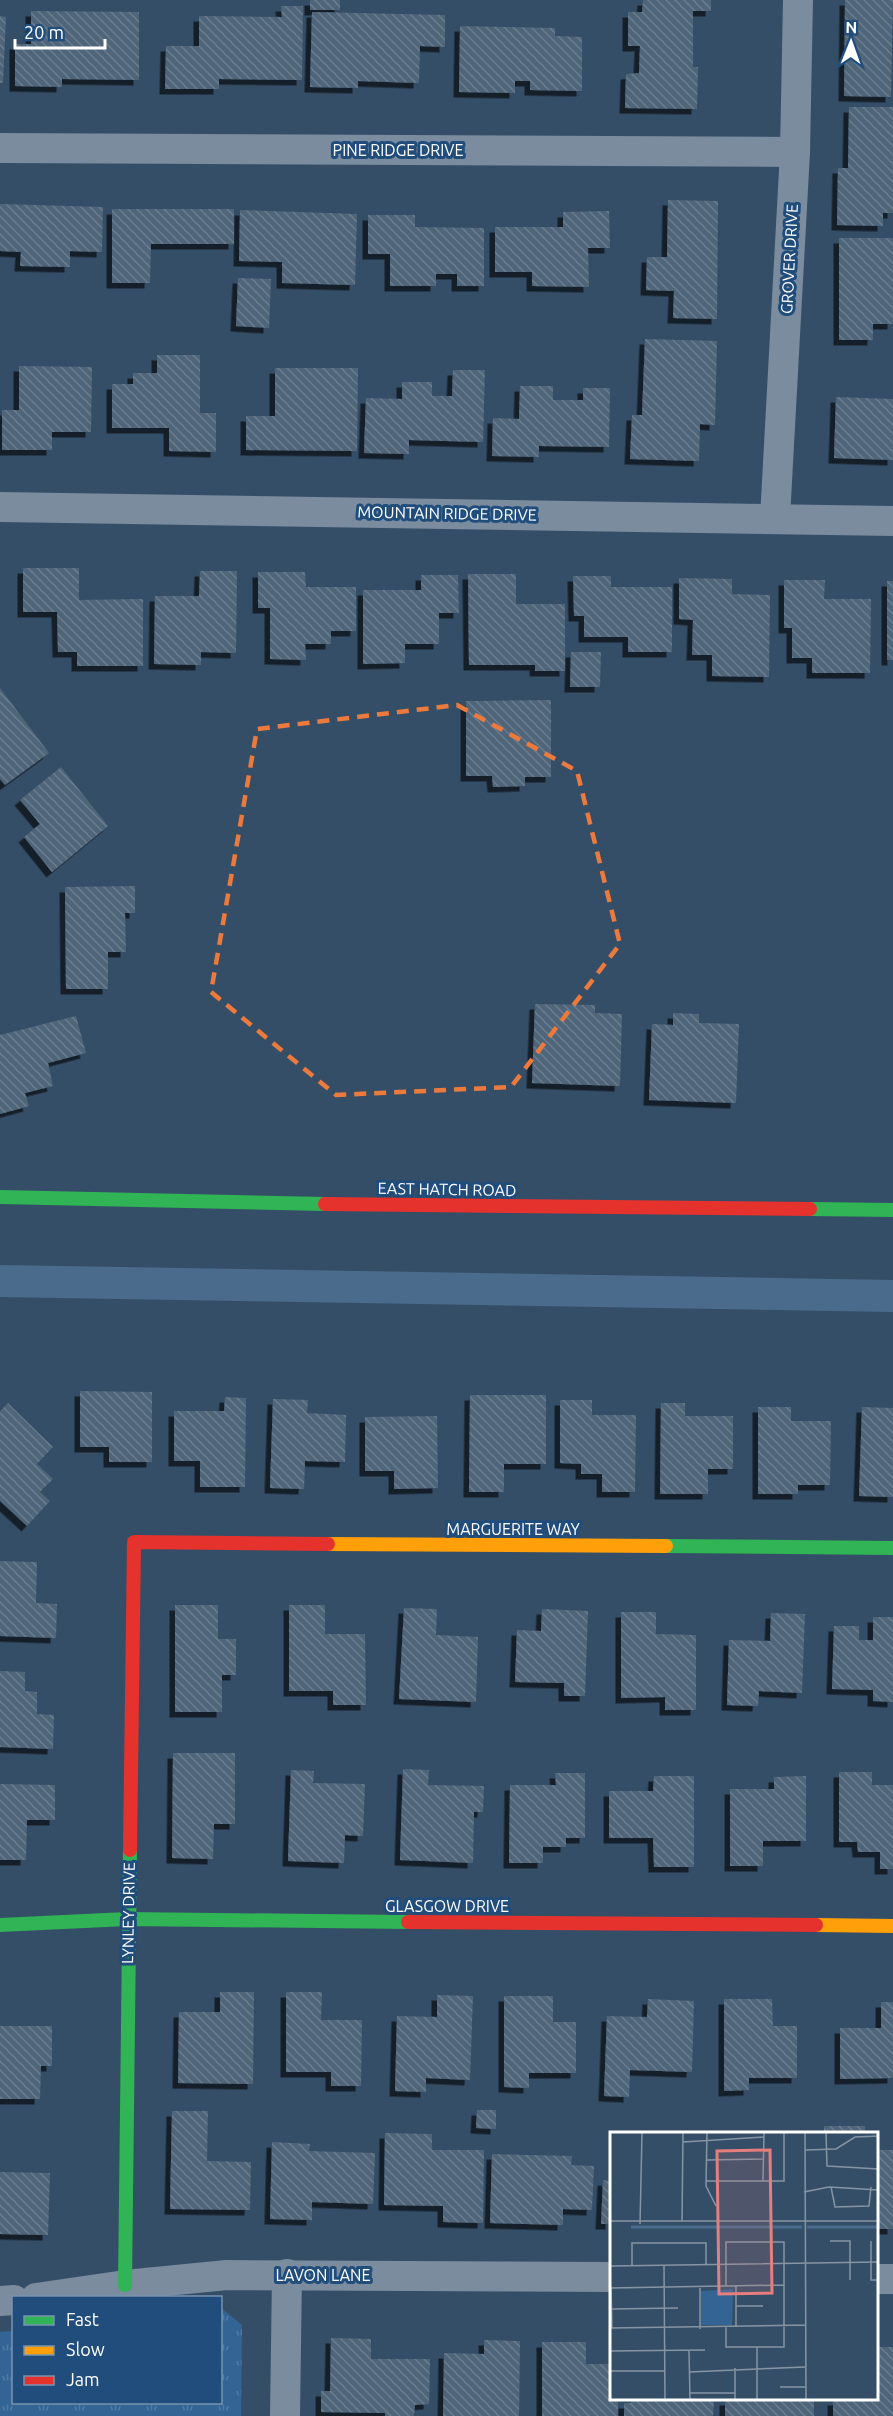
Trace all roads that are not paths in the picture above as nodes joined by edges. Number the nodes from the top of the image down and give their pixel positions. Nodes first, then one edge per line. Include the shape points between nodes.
1 (798, 0) edge
2 (0, 147) edge
3 (795, 152) junction
4 (0, 507) edge
5 (775, 518) junction
6 (893, 521) edge
7 (0, 1197) edge
8 (893, 1210) edge
9 (134, 1542) joint
10 (893, 1548) edge
11 (127, 1919) junction
12 (0, 1925) edge
13 (893, 1926) edge
14 (287, 2274) junction
15 (610, 2277) edge
16 (125, 2284) junction
17 (49, 2296) edge
18 (285, 2416) edge

1 - 3 street, GROVER DRIVE
2 - 3 street, PINE RIDGE DRIVE
3 - 5 street, GROVER DRIVE
4 - 5 street, MOUNTAIN RIDGE DRIVE
5 - 6 street, MOUNTAIN RIDGE DRIVE
7 - 8 street, EAST HATCH ROAD
9 - 10 street, MARGUERITE WAY
9 - 11 street, LYNLEY DRIVE
11 - 12 street, GLASGOW DRIVE
11 - 13 street, GLASGOW DRIVE
11 - 16 street, LYNLEY DRIVE
14 - 15 street, LAVON LANE
14 - 16 street, LAVON LANE
14 - 18 street
16 - 17 street, LAVON LANE

